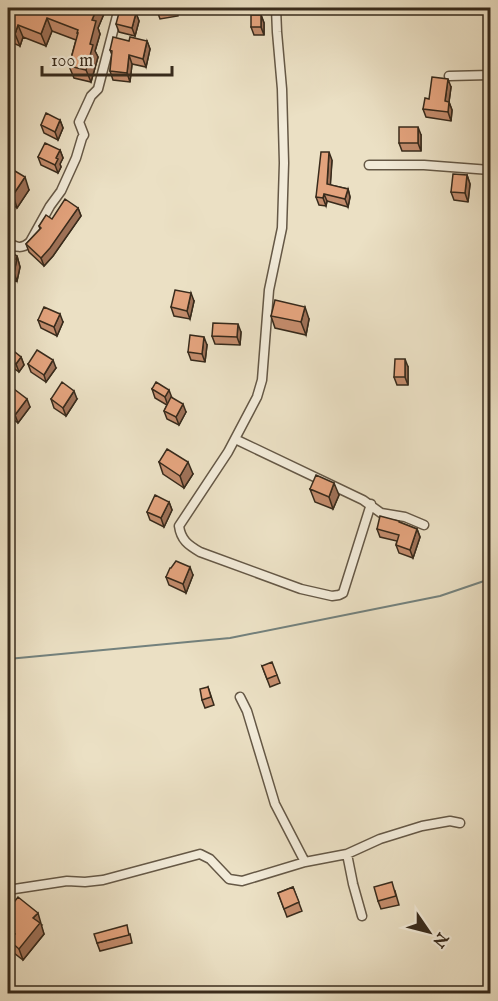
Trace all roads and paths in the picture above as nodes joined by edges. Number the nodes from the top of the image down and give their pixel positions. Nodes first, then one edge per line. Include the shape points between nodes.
1 (119, 8) edge
2 (276, 8) edge
3 (490, 75) edge
4 (449, 76) dead end
5 (369, 165) dead end
6 (490, 170) edge
7 (8, 242) edge
8 (235, 439) junction
9 (371, 504) junction
10 (424, 525) dead end
11 (240, 697) dead end
12 (460, 823) dead end
13 (347, 854) junction
14 (305, 862) junction
15 (8, 890) edge
16 (362, 916) dead end

1 - 7 street via 98,89 79,122 84,135 61,191 30,242 20,248
2 - 8 street via 284,163 282,228 270,290 262,380
3 - 4 street
5 - 6 street
8 - 9 street
8 - 9 street via 179,526 187,544 200,552 301,589 339,596
9 - 10 street via 381,513
11 - 14 street via 275,804
12 - 13 street via 422,826
13 - 14 street
13 - 16 street
14 - 15 street via 242,881 229,879 210,859 200,855 103,880

